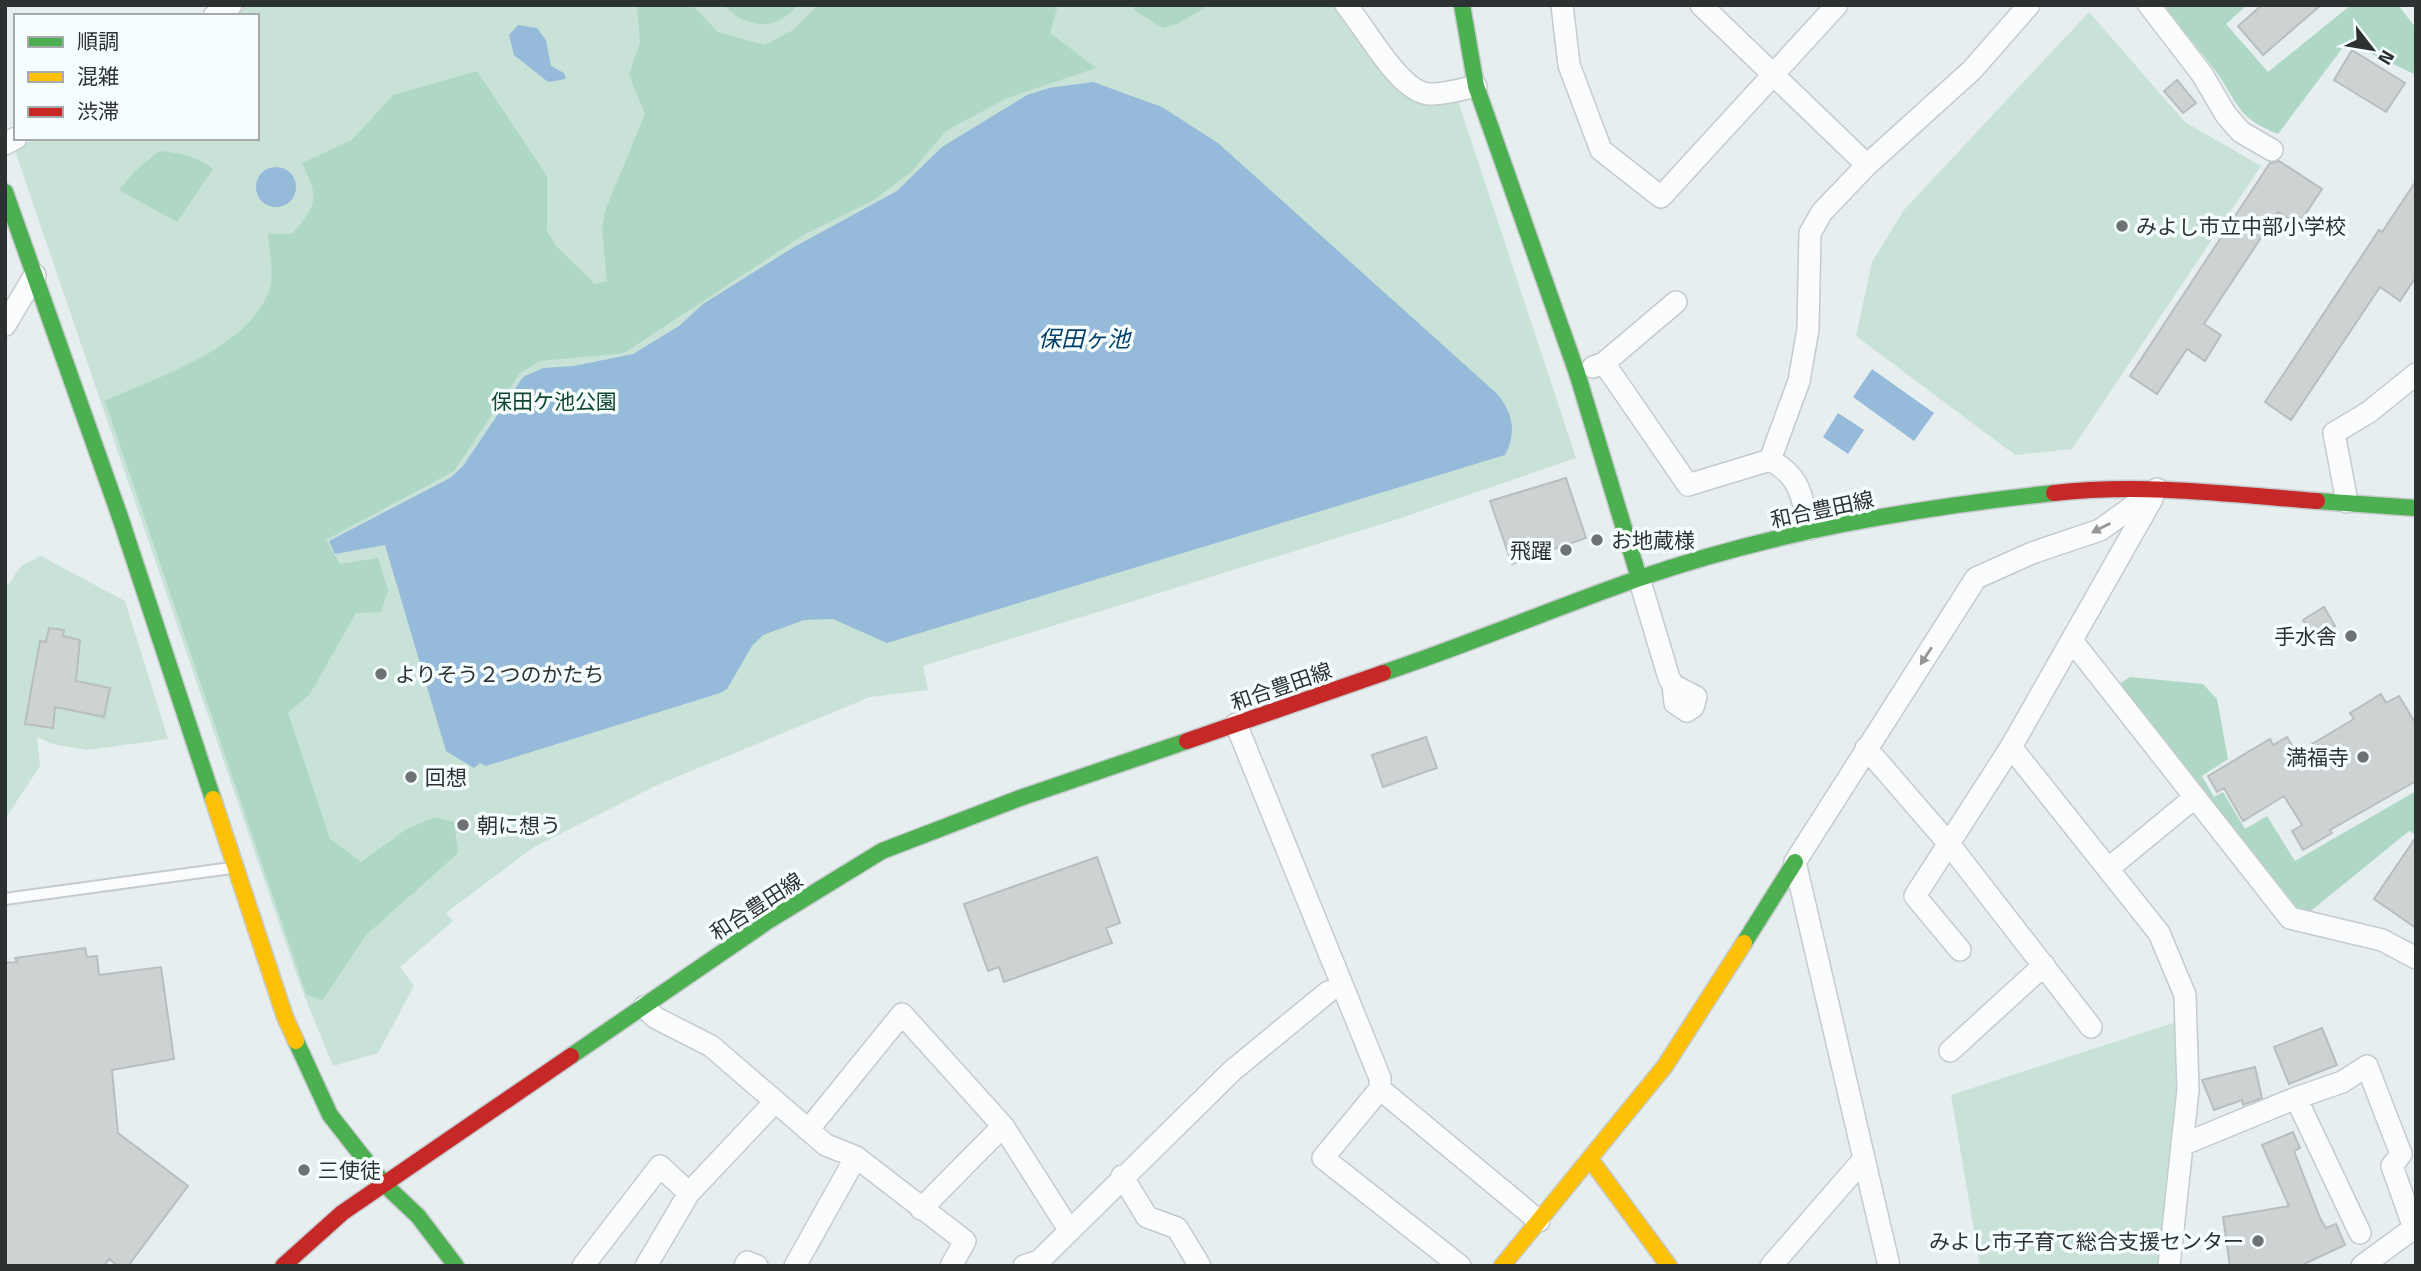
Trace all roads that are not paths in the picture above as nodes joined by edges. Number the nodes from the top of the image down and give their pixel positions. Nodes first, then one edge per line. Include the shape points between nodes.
1 (1346, 5) edge
2 (1462, 5) edge
3 (1562, 5) edge
4 (1701, 5) edge
5 (1837, 5) edge
6 (2029, 5) edge
7 (2149, 5) edge
8 (1775, 75) junction
9 (1476, 86) junction
10 (2272, 150) dead end
11 (1867, 165) junction
12 (5, 192) edge
13 (36, 275) junction
14 (1676, 302) dead end
15 (5, 325) edge
16 (1604, 363) junction
17 (1577, 373) junction
18 (2416, 374) edge
19 (1770, 460) junction
20 (2157, 489) junction
21 (2347, 502) junction
22 (2416, 508) edge
23 (1810, 529) junction
24 (1639, 578) junction
25 (2073, 642) junction
26 (1673, 685) dead end
27 (1236, 724) junction
28 (2011, 747) junction
29 (1866, 748) junction
30 (2194, 798) junction
31 (1949, 845) junction
32 (1795, 862) junction
33 (234, 867) junction
34 (2109, 868) junction
35 (5, 899) edge
36 (1960, 950) dead end
37 (2416, 958) edge
38 (2045, 965) junction
39 (1328, 992) dead end
40 (644, 1007) junction
41 (2091, 1027) dead end
42 (1950, 1051) dead end
43 (1380, 1089) junction
44 (2297, 1098) junction
45 (775, 1102) junction
46 (1003, 1126) junction
47 (808, 1130) junction
48 (2184, 1144) junction
49 (856, 1157) junction
50 (1590, 1159) junction
51 (1863, 1160) junction
52 (1122, 1176) junction
53 (385, 1185) junction
54 (690, 1193) junction
55 (921, 1209) junction
56 (1539, 1221) junction
57 (1070, 1230) junction
58 (2360, 1233) dead end
59 (1036, 1264) edge
60 (283, 1266) edge
61 (456, 1266) edge
62 (583, 1266) edge
63 (646, 1266) edge
64 (744, 1266) edge
65 (757, 1266) edge
66 (795, 1266) edge
67 (951, 1266) edge
68 (1200, 1266) edge
69 (1460, 1266) edge
70 (1502, 1266) edge
71 (1669, 1266) edge
72 (1771, 1266) edge
73 (1889, 1266) edge
74 (2169, 1266) edge
75 (2362, 1266) edge

1 - 9 street via 1414,90 1431,95
2 - 9 street
3 - 8 street via 1569,65 1601,150 1661,197
4 - 8 street
5 - 8 street
6 - 11 street via 1972,70
7 - 10 street via 2202,74 2225,116 2241,132
8 - 11 street
9 - 17 street
11 - 19 street via 1822,212 1810,233 1808,329 1799,382
12 - 13 street
13 - 15 street
13 - 33 street
14 - 16 street
16 - 17 street
16 - 19 street via 1688,485
17 - 24 street
18 - 21 street via 2370,412 2333,433
19 - 23 street via 1786,468 1797,481
20 - 21 street, 和合豊田線
20 - 23 street, 和合豊田線 via 2089,489 1988,500
20 - 25 street
20 -> 29 street via 2100,530 1976,578
21 - 22 street, 和合豊田線
23 - 24 street, 和合豊田線
24 - 26 street
24 - 27 street, 和合豊田線 via 1465,645
25 - 28 street
25 - 30 street
27 - 40 street, 和合豊田線 via 882,851 768,921
27 - 43 street via 1380,1079
28 - 31 street
28 - 34 street
29 - 31 street
29 - 32 street
30 - 34 street
30 - 37 street via 2290,918 2382,940
31 - 36 street via 1915,896
31 - 38 street
32 - 50 street via 1665,1066
32 - 51 street
33 - 35 lane
33 - 53 street via 285,1017 320,1092 331,1115
34 - 48 street via 2159,933 2185,995 2188,1090
38 - 41 street
38 - 42 street
39 - 52 street via 1233,1070
40 - 45 street via 711,1046
40 - 53 street, 和合豊田線
43 - 56 street
43 - 69 street via 1323,1158
44 - 48 street
44 - 58 street
44 - 75 street via 2342,1082 2367,1066 2402,1154 2392,1166 2414,1228
45 - 47 street
45 - 54 street
46 - 47 street via 902,1014
46 - 55 street
46 - 57 street
47 - 49 street via 826,1145
48 - 74 street
49 - 55 street
49 - 66 street
50 - 56 street
50 - 71 street
51 - 72 street
51 - 73 street
52 - 57 street
52 - 68 street via 1147,1217 1177,1228
53 - 60 street, 和合豊田線 via 342,1213
53 - 61 street via 418,1216
54 - 62 street via 660,1166
54 - 63 street
55 - 67 street via 965,1241
56 - 70 street
57 - 59 street
64 - 65 street via 747,1262

